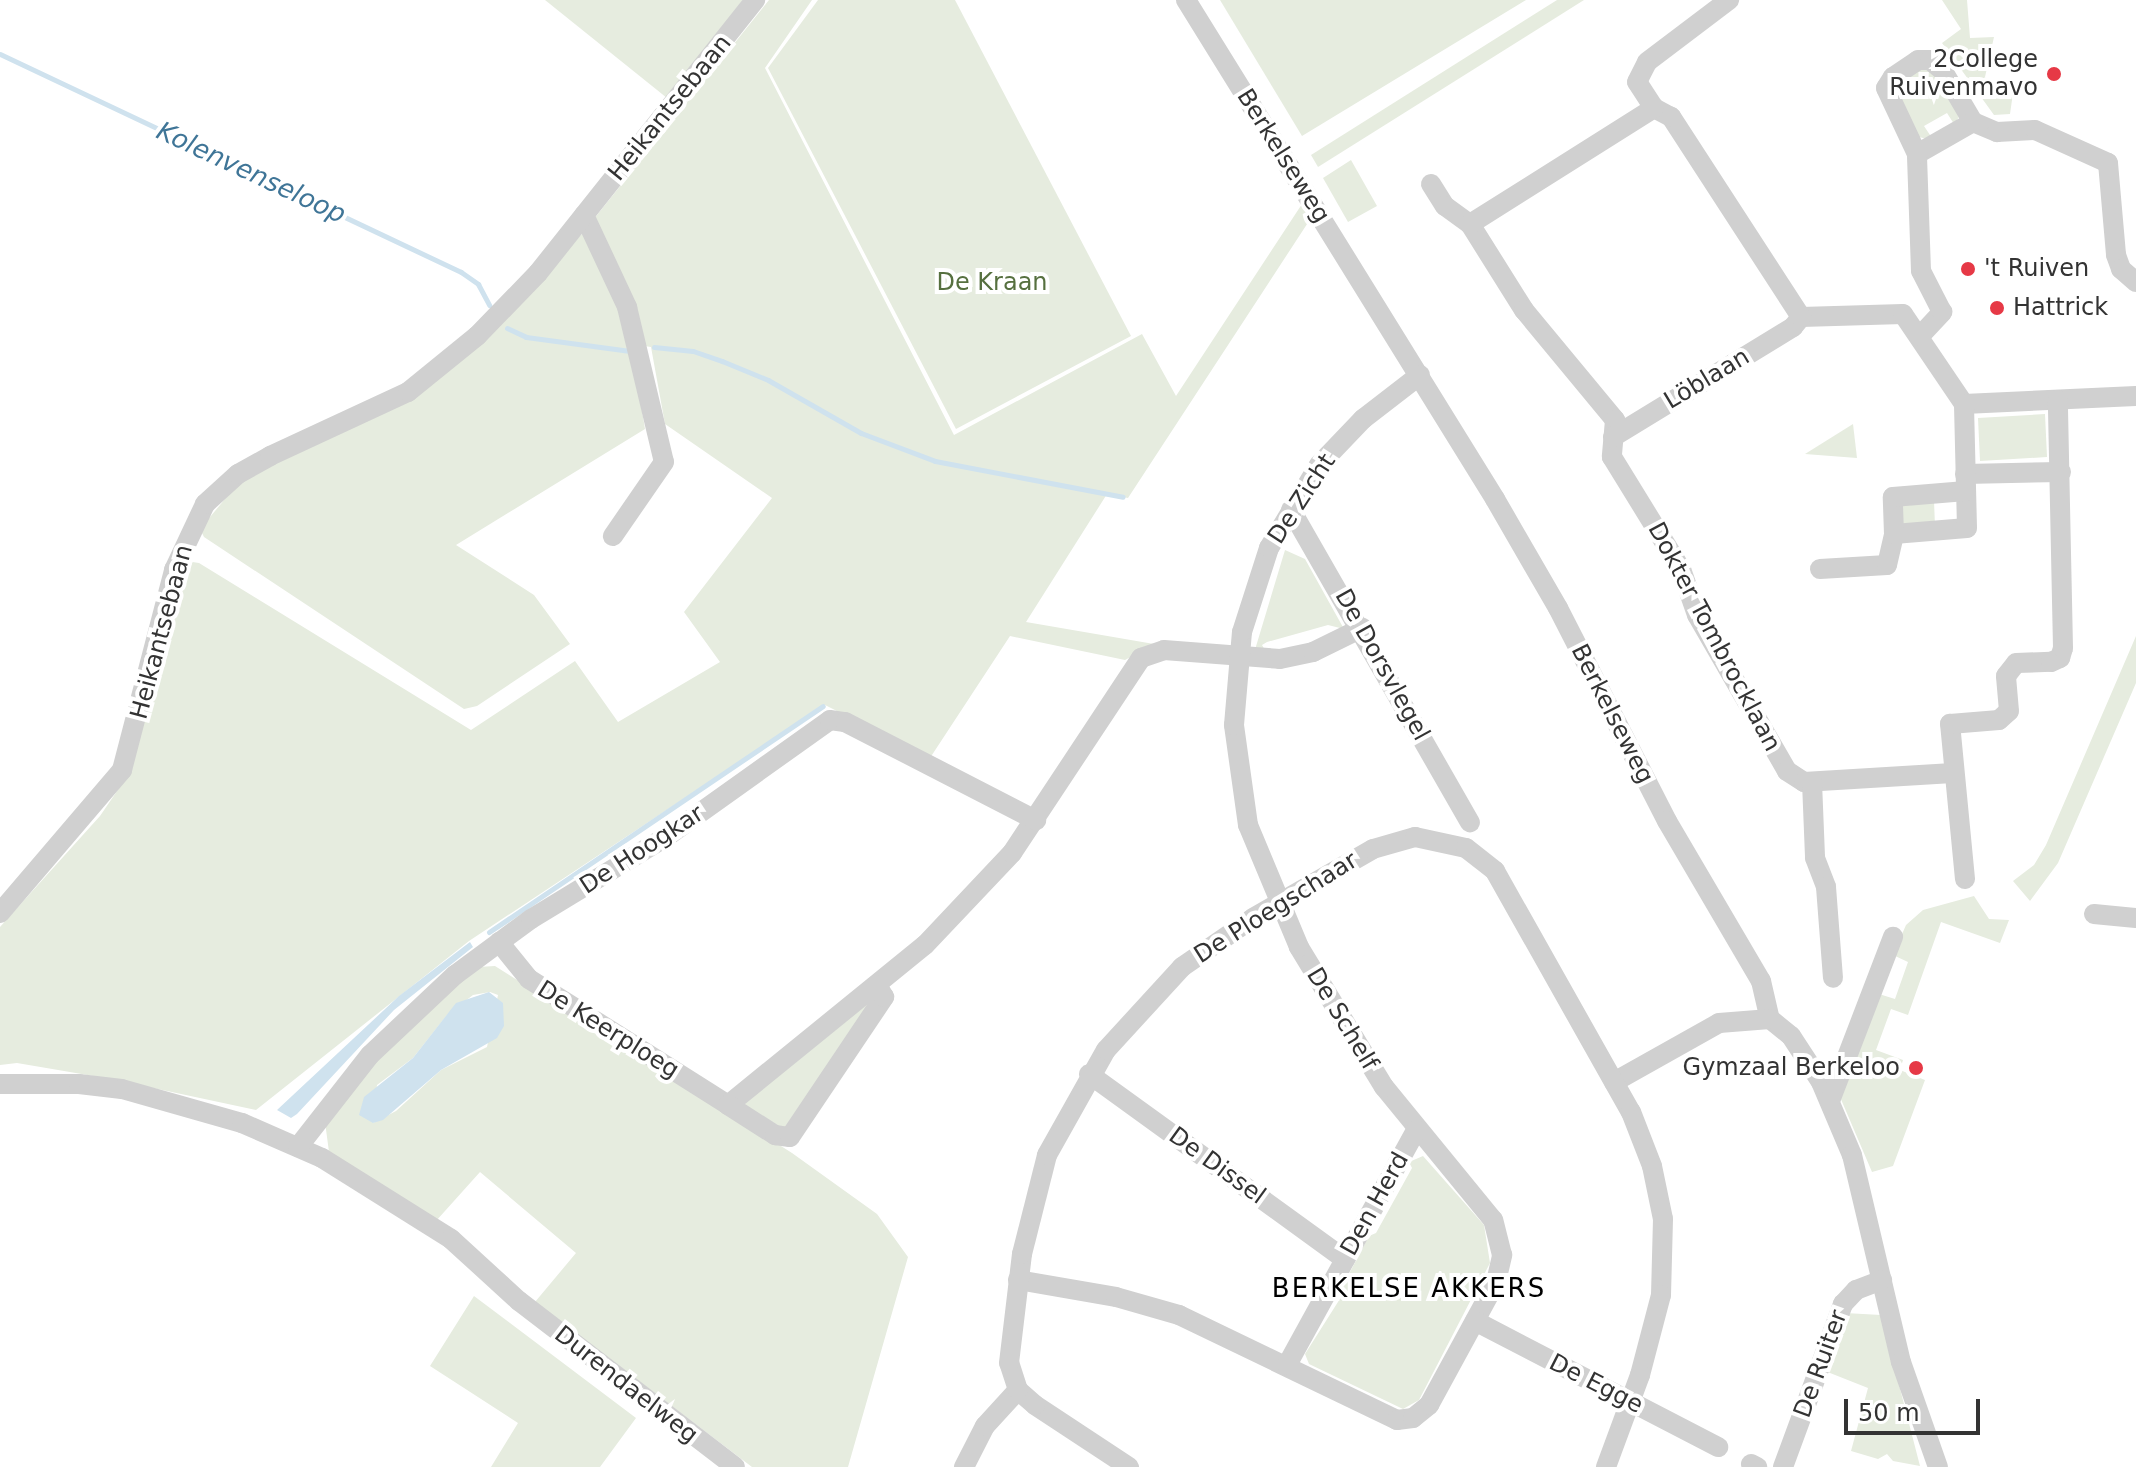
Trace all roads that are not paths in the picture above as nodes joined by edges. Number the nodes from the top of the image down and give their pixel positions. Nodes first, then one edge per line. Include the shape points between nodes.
1 (755, 0) edge
2 (1186, 0) edge
3 (1729, 0) edge
4 (1654, 108) junction
5 (1973, 122) junction
6 (1917, 154) junction
7 (1431, 184) dead end
8 (584, 215) junction
9 (1470, 224) junction
10 (2136, 282) edge
11 (1801, 317) junction
12 (1920, 336) junction
13 (1420, 375) junction
14 (2136, 396) edge
15 (2058, 400) junction
16 (1964, 404) junction
17 (1613, 437) junction
18 (2061, 472) junction
19 (1966, 482) junction
20 (1291, 510) junction
21 (1894, 534) junction
22 (613, 536) dead end
23 (1820, 569) dead end
24 (1362, 628) junction
25 (1238, 658) junction
26 (1953, 773) junction
27 (1812, 782) junction
28 (1036, 820) junction
29 (1470, 822) dead end
30 (1965, 879) dead end
31 (1279, 902) junction
32 (0, 913) edge
33 (2094, 914) dead end
34 (2136, 918) edge
35 (1893, 937) dead end
36 (499, 942) junction
37 (1833, 978) dead end
38 (877, 985) junction
39 (1770, 1019) junction
40 (1089, 1074) junction
41 (1614, 1082) junction
42 (0, 1084) edge
43 (1830, 1101) junction
44 (728, 1105) junction
45 (1416, 1130) junction
46 (298, 1147) junction
47 (1345, 1259) junction
48 (1018, 1280) junction
49 (1882, 1280) junction
50 (1475, 1321) junction
51 (1287, 1365) junction
52 (1018, 1390) junction
53 (1630, 1402) junction
54 (1718, 1447) dead end
55 (735, 1467) edge
56 (964, 1467) edge
57 (1129, 1467) edge
58 (1606, 1467) edge
59 (1783, 1467) edge
60 (1938, 1467) edge

1 - 8 street, Heikantsebaan
2 - 13 street, Berkelseweg
3 - 4 street via 1691,24 1639,72 1637,82
4 - 9 street
4 - 11 street via 1671,117
5 - 6 street
5 - 6 street via 1943,71 1930,60 1918,60 1886,88
5 - 10 street via 1997,132 2035,130 2108,163 2116,255 2121,269
6 - 12 street via 1921,271 1942,312
7 - 9 street via 1445,206
8 - 22 street via 627,307 664,462
8 - 32 street, Heikantsebaan via 507,305 424,380 238,474 205,504 174,570 122,770
9 - 17 street via 1524,310 1610,413
11 - 12 street via 1903,314
11 - 17 street, Löblaan via 1793,327
12 - 16 street
13 - 20 street, De Zicht via 1342,439
13 - 39 street, Berkelseweg via 1558,608 1667,821 1761,981
14 - 15 street
15 - 16 street
15 - 18 street
16 - 19 street
17 - 27 street, Dokter Tombrocklaan via 1612,457 1681,569 1697,615 1758,724 1787,771 1796,780
18 - 19 street
18 - 26 street via 2065,567 2060,658 2016,663 2006,676 2009,711 1999,720 1950,724
19 - 21 street via 1893,497
19 - 21 street via 1967,528
20 - 24 street, De Dorsvlegel
20 - 25 street, De Zicht via 1251,594
21 - 23 street via 1887,565
24 - 25 street via 1313,652 1280,659
24 - 29 street, De Dorsvlegel
25 - 28 street via 1164,650 1141,658
25 - 31 street, De Zicht via 1234,725 1239,781 1248,825
26 - 27 street
26 - 30 street via 1959,786
27 - 37 street via 1815,858 1826,887
28 - 36 street, De Hoogkar via 845,722 830,720 666,837
28 - 38 street via 936,934
31 - 40 street, De Ploegschaar via 1182,967 1141,1007
31 - 41 street, De Ploegschaar via 1389,842 1437,839 1466,848 1505,886
31 - 45 street, De Schelf via 1332,1009
33 - 34 street
35 - 43 street
36 - 44 street, De Keerploeg via 529,979
36 - 46 street, De Hoogkar via 391,1034
38 - 44 street
38 - 44 street, De Keerploeg via 884,997 790,1137 775,1135
39 - 41 street via 1719,1023
39 - 43 street via 1799,1046
40 - 47 street, De Dissel
40 - 48 street, De Ploegschaar via 1047,1155
41 - 53 street, De Ploegschaar via 1652,1166 1664,1242 1655,1322
42 - 46 street, Durendaelweg via 122,1089 242,1123
43 - 49 street via 1852,1155
45 - 47 street, Den Herd
45 - 50 street, Den Herd via 1482,1203 1498,1231 1500,1267
46 - 55 street, Durendaelweg via 369,1185 451,1239 519,1301
47 - 51 street, Den Herd
48 - 51 street via 1116,1297 1179,1315
48 - 52 street, De Ploegschaar via 1008,1349
49 - 59 street, De Ruiter via 1856,1290 1843,1304
49 - 60 street via 1914,1410
50 - 51 street, Den Herd via 1429,1405 1413,1418 1397,1420
50 - 53 street, De Egge
52 - 56 street via 985,1426
52 - 57 street
53 - 54 street, De Egge
53 - 58 street, De Ploegschaar

